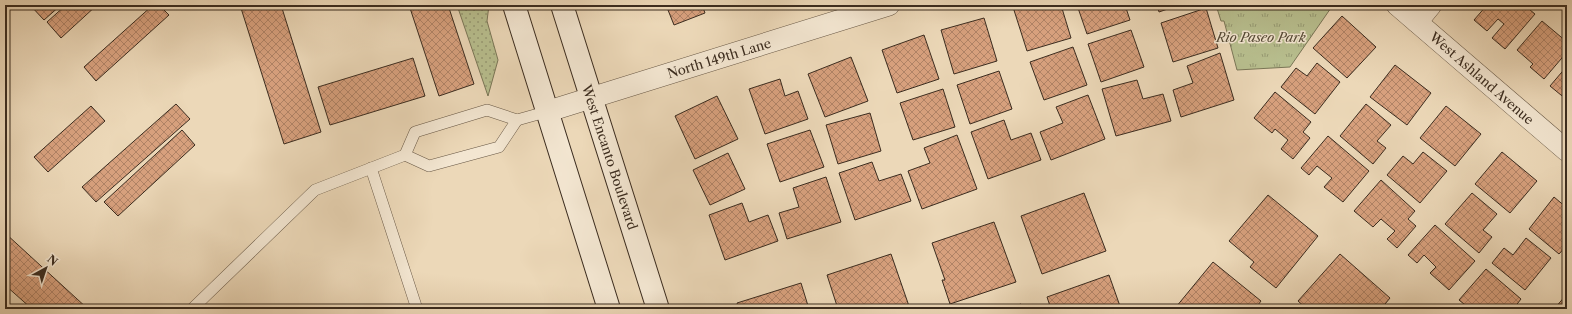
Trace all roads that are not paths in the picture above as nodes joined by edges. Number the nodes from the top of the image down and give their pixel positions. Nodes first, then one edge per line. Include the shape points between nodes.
1 (514, 5) edge
2 (562, 5) edge
3 (889, 5) edge
4 (1397, 5) edge
5 (1431, 5) edge
6 (850, 11) edge
7 (1417, 22) junction
8 (592, 98) junction
9 (549, 111) junction
10 (517, 120) junction
11 (1567, 151) edge
12 (405, 155) junction
13 (372, 168) junction
14 (192, 309) edge
15 (417, 309) edge
16 (609, 309) edge
17 (658, 309) edge

1 - 9 main road
2 - 8 main road, West Encanto Boulevard
3 - 6 street, North 149th Lane
4 - 7 street, West Ashland Avenue
5 - 7 street
6 - 8 street, North 149th Lane
7 - 11 street, West Ashland Avenue
8 - 9 street, North 149th Lane
8 - 17 main road, West Encanto Boulevard
9 - 10 lane
9 - 16 main road
10 - 12 lane via 499,147 429,166
10 - 12 lane via 487,110 415,132
12 - 13 lane
13 - 14 lane via 315,190
13 - 15 lane

